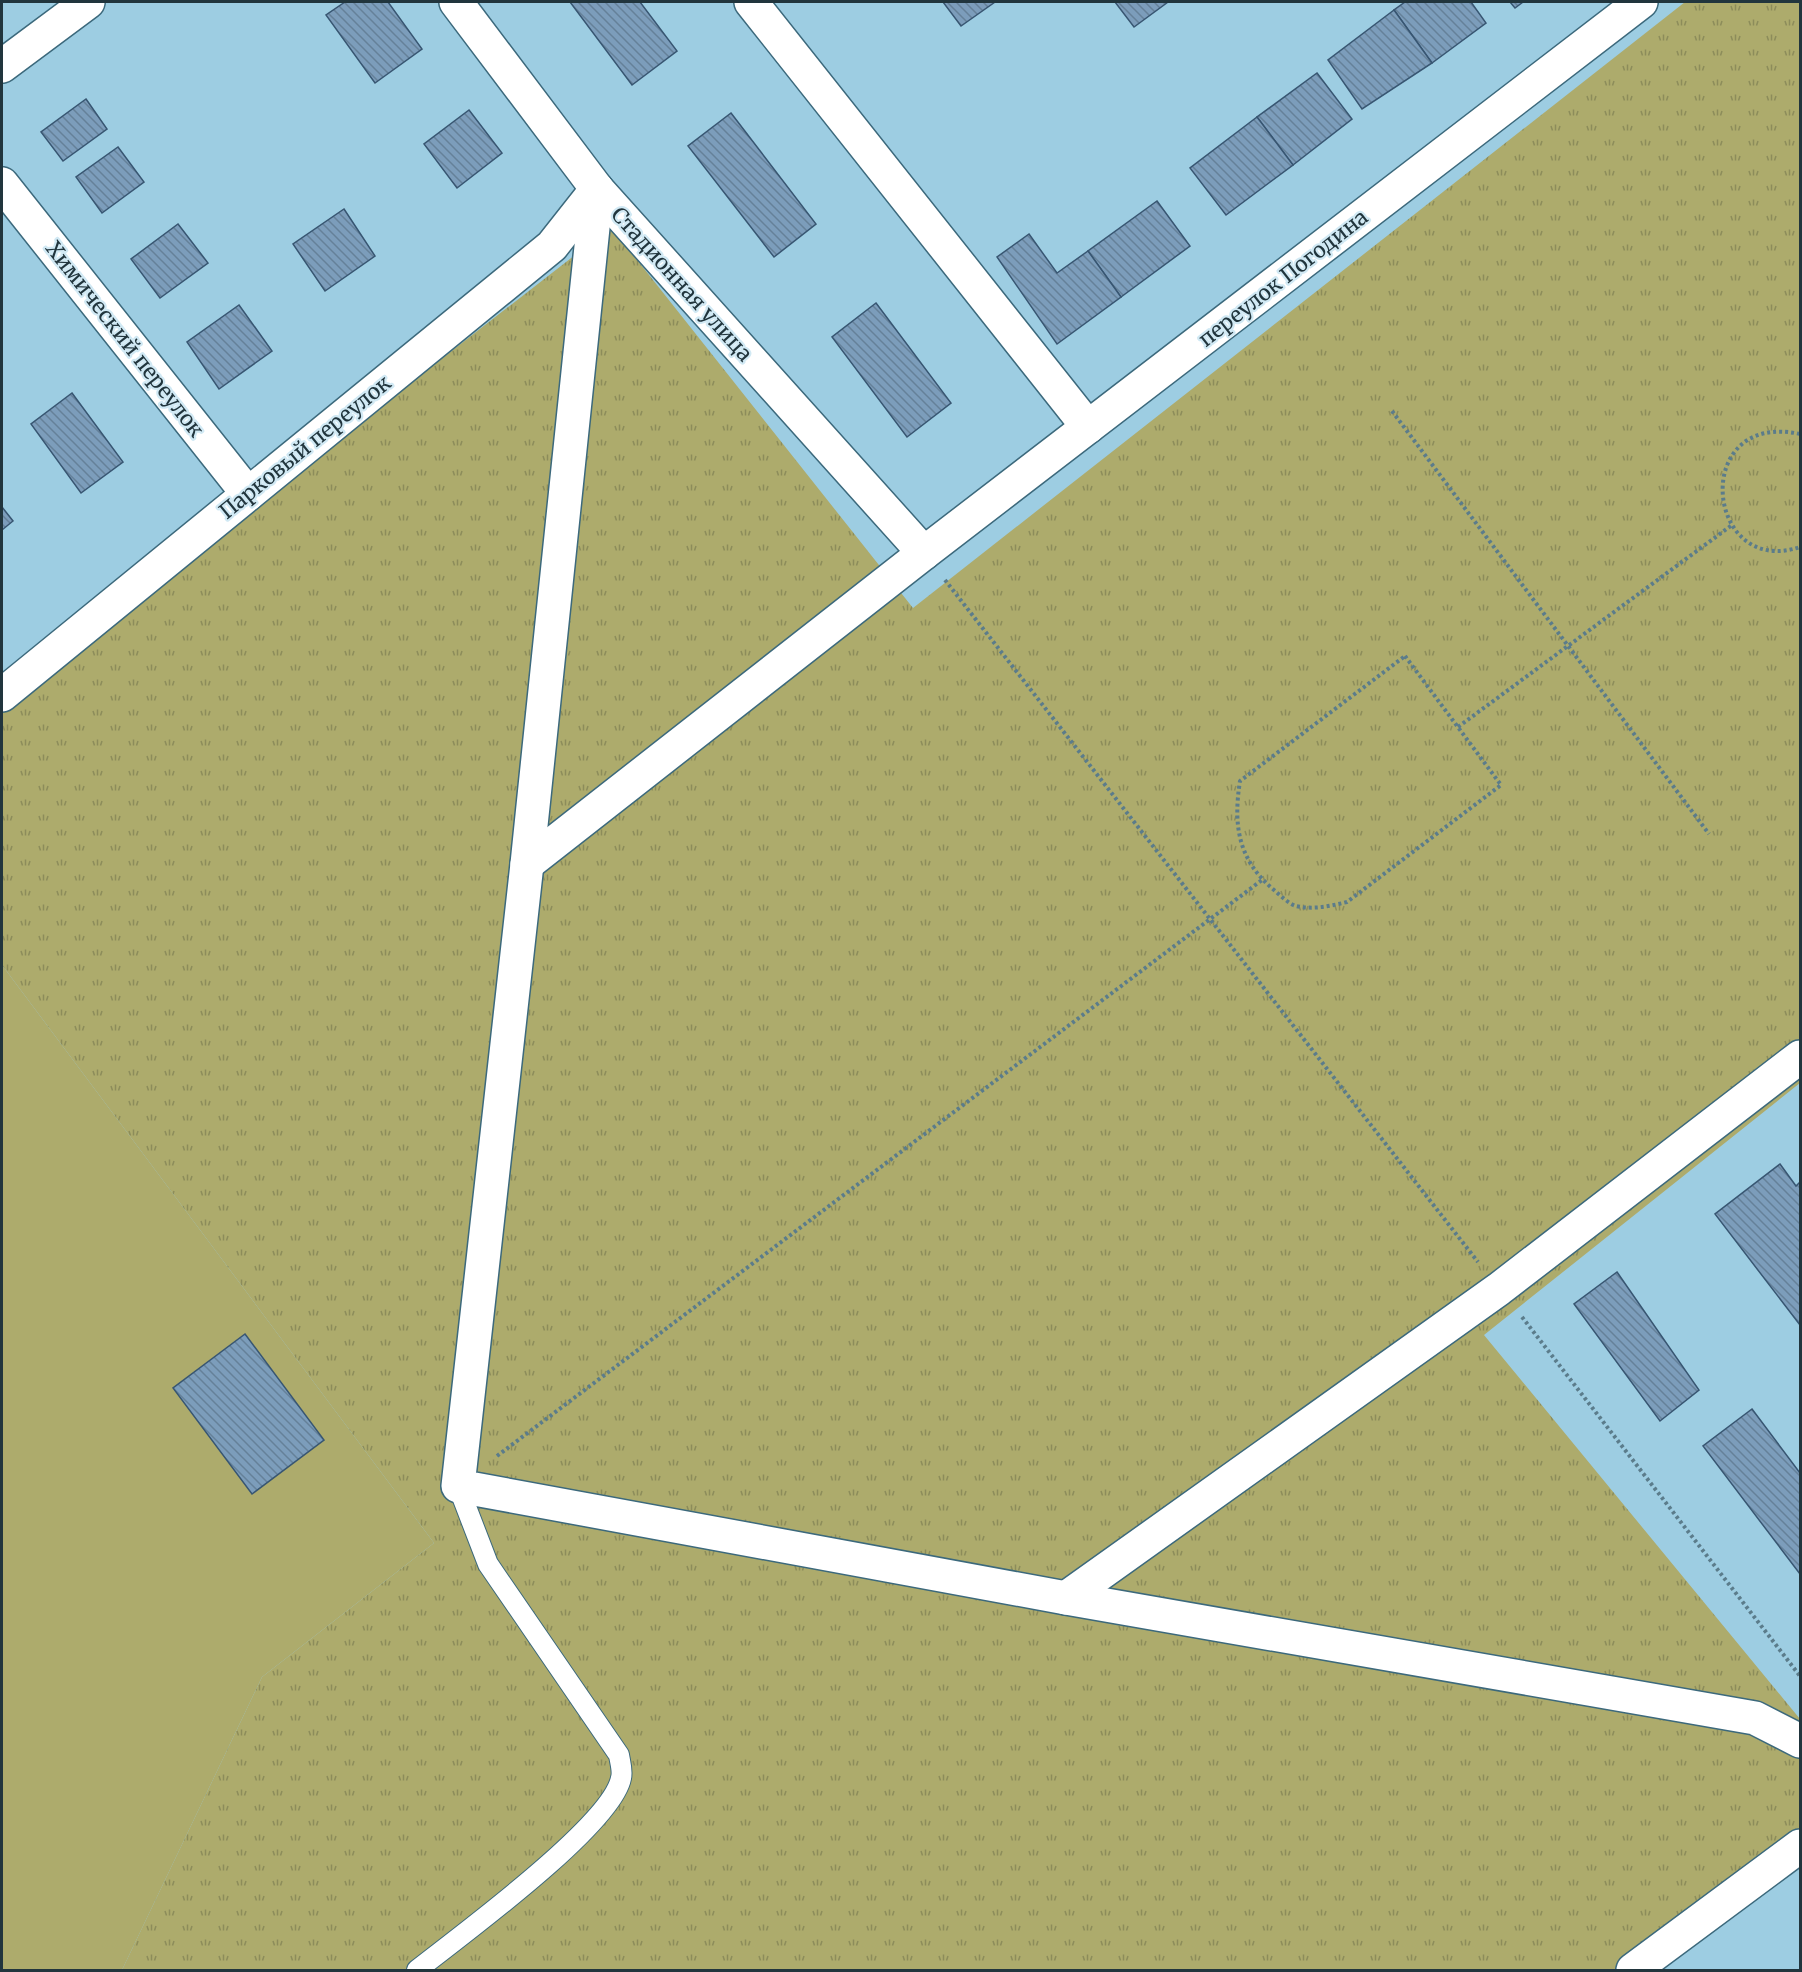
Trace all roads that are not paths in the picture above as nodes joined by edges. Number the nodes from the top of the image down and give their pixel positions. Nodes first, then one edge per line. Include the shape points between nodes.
1 (88, 2) edge
2 (456, 2) edge
3 (751, 2) edge
4 (1641, 2) edge
5 (2, 66) edge
6 (2, 184) edge
7 (597, 189) junction
8 (1088, 427) junction
9 (248, 494) junction
10 (924, 554) junction
11 (2, 695) edge
12 (527, 864) junction
13 (1800, 1057) edge
14 (458, 1486) junction
15 (1066, 1598) junction
16 (1800, 1741) edge
17 (1800, 1846) edge
18 (417, 1971) edge
19 (1633, 1971) edge

1 - 5 street
2 - 7 street, Стадионная улица
3 - 8 street
4 - 8 street, переулок Погодина
6 - 9 street, Химический переулок
7 - 9 street, Парковый переулок via 552,246
7 - 10 street, Стадионная улица
7 - 12 street
8 - 10 street, переулок Погодина
9 - 11 street, Парковый переулок
10 - 12 street, переулок Погодина
12 - 14 street
13 - 15 street via 1499,1289
14 - 15 street
14 - 18 lane via 488,1564 619,1755 621,1778 601,1815 566,1850
15 - 16 street via 1755,1718
17 - 19 street

